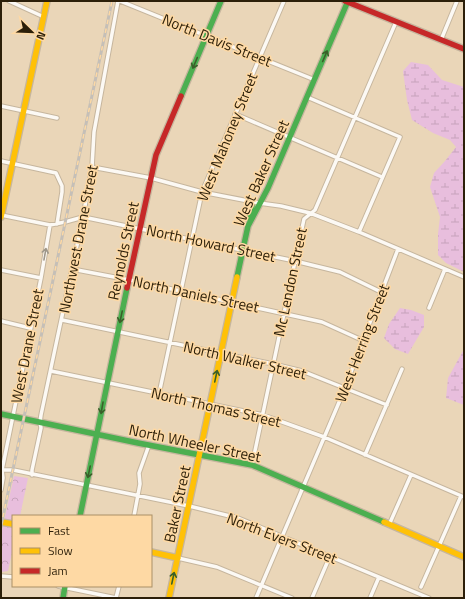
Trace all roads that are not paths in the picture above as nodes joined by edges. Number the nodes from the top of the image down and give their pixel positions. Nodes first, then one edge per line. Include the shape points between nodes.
1 (9, 1) edge
2 (47, 1) edge
3 (119, 1) edge
4 (221, 1) edge
5 (284, 1) edge
6 (347, 1) edge
7 (457, 1) edge
8 (44, 17) junction
9 (396, 22) junction
10 (207, 35) junction
11 (441, 40) junction
12 (464, 49) edge
13 (260, 57) junction
14 (315, 80) junction
15 (307, 97) junction
16 (1, 106) edge
17 (23, 111) junction
18 (235, 114) junction
19 (355, 116) junction
20 (57, 118) dead end
21 (290, 138) junction
22 (337, 157) junction
23 (1, 161) edge
24 (13, 164) junction
25 (92, 167) junction
26 (382, 177) junction
27 (151, 178) junction
28 (202, 192) junction
29 (250, 201) junction
30 (259, 203) junction
31 (310, 213) junction
32 (1, 216) edge
33 (83, 217) junction
34 (57, 224) junction
35 (50, 225) junction
36 (248, 226) junction
37 (139, 228) junction
38 (358, 232) junction
39 (191, 240) junction
40 (398, 249) junction
41 (242, 251) junction
42 (294, 261) junction
43 (72, 269) junction
44 (445, 269) junction
45 (1, 270) edge
46 (464, 277) edge
47 (41, 278) junction
48 (128, 280) junction
49 (181, 291) junction
50 (381, 292) junction
51 (232, 302) junction
52 (429, 308) dead end
53 (284, 313) junction
54 (62, 320) junction
55 (1, 321) edge
56 (30, 328) junction
57 (117, 331) junction
58 (364, 341) junction
59 (170, 343) junction
60 (221, 353) junction
61 (273, 364) junction
62 (402, 369) dead end
63 (51, 371) junction
64 (107, 382) junction
65 (345, 389) junction
66 (159, 394) junction
67 (210, 405) junction
68 (387, 405) junction
69 (1, 414) edge
70 (263, 415) junction
71 (13, 416) junction
72 (40, 422) junction
73 (98, 434) junction
74 (324, 437) junction
75 (148, 445) junction
76 (365, 455) junction
77 (199, 456) junction
78 (252, 465) junction
79 (2, 470) edge
80 (32, 475) junction
81 (411, 475) junction
82 (86, 485) junction
83 (303, 488) junction
84 (1, 490) edge
85 (138, 496) junction
86 (462, 497) edge
87 (189, 506) junction
88 (80, 515) edge
89 (134, 515) edge
90 (1, 522) edge
91 (12, 524) edge
92 (389, 525) junction
93 (282, 536) junction
94 (439, 546) junction
95 (152, 552) edge
96 (330, 556) junction
97 (464, 557) edge
98 (178, 558) junction
99 (1, 576) edge
100 (12, 577) edge
101 (379, 577) junction
102 (261, 585) junction
103 (65, 587) edge
104 (119, 587) edge
105 (421, 588) dead end
106 (63, 598) edge
107 (116, 598) edge
108 (169, 598) edge
109 (256, 598) edge
110 (292, 598) edge
111 (312, 598) edge
112 (370, 598) edge
113 (428, 598) edge

1 - 8 street
2 - 8 main road
3 - 10 street, North Davis Street
3 - 25 street, Northwest Drane Street via 94,132
4 - 10 main road, Reynolds Street
5 - 13 street, West Mahoney Street
6 - 9 main road
14 -> 6 main road, West Baker Street
7 - 11 street
8 - 17 main road
9 - 11 main road
9 - 19 street, Mc Lendon Street
10 - 13 street, North Davis Street
10 -> 27 main road, Reynolds Street via 159,146
11 - 12 main road
13 - 14 street, North Davis Street
13 - 18 street, West Mahoney Street
14 - 15 main road, West Baker Street
15 - 19 street
15 - 21 main road, West Baker Street
16 - 17 street
17 - 20 street
17 - 24 main road
18 - 21 street
18 - 28 street, West Mahoney Street
19 - 22 street, Mc Lendon Street
19 - 26 street via 400,136
21 - 22 street
21 - 30 main road, West Baker Street
22 - 26 street
22 - 31 street, Mc Lendon Street via 315,210
23 - 24 street
24 - 32 main road
24 - 34 street via 56,173 62,186
25 - 27 street
25 - 33 street, Northwest Drane Street
26 - 38 street
27 - 28 street
27 - 37 main road, Reynolds Street
28 - 29 street
28 - 39 street, West Mahoney Street
29 - 30 street
29 - 36 main road via 252,206
30 - 31 street
30 - 36 main road, West Baker Street
31 - 38 street
31 - 42 street, Mc Lendon Street via 304,219
32 - 35 street
33 - 34 street
33 - 37 street, North Howard Street
33 - 43 street, Northwest Drane Street
34 - 35 street
47 -> 35 street, West Drane Street
36 - 41 main road, West Baker Street
37 - 39 street, North Howard Street
37 - 48 main road, Reynolds Street
38 - 40 street
39 - 41 street, North Howard Street
39 - 49 street, West Mahoney Street
40 - 44 street
40 - 50 street, West Herring Street
41 - 42 street, North Howard Street
41 - 51 main road, West Baker Street
42 - 50 street, North Howard Street via 340,272
42 - 53 street, Mc Lendon Street
43 - 48 street, North Daniels Street
43 - 54 street, Northwest Drane Street
44 - 46 street
44 - 52 street
45 - 47 street
47 - 56 street, West Drane Street
48 - 49 street, North Daniels Street
48 -> 57 main road, Reynolds Street
49 - 51 street, North Daniels Street
49 - 59 street, West Mahoney Street
50 - 58 street, West Herring Street
51 - 53 street, North Daniels Street
51 - 60 main road, West Baker Street
53 - 58 street, North Daniels Street via 322,322
53 - 61 street, Mc Lendon Street
54 - 57 street, North Walker Street
54 - 63 street, Northwest Drane Street
55 - 56 street
56 - 71 street, West Drane Street
57 - 59 street, North Walker Street
57 - 64 main road, Reynolds Street
58 - 65 street, West Herring Street
59 - 60 street, North Walker Street
59 - 66 street, West Mahoney Street
60 - 61 street, North Walker Street
67 -> 60 main road, West Baker Street
61 - 65 street, North Walker Street via 302,371
61 - 70 street, Mc Lendon Street
62 - 68 street
63 - 64 street, North Thomas Street
63 - 72 street, Northwest Drane Street
64 - 66 street, North Thomas Street
64 -> 73 main road, Reynolds Street
65 - 68 street, North Walker Street
65 - 74 street, West Herring Street
66 - 67 street, North Thomas Street
67 - 70 street, North Thomas Street
67 - 77 main road, West Baker Street
68 - 76 street
69 - 71 main road, North Wheeler Street
70 - 74 street, North Thomas Street
70 - 78 street, Mc Lendon Street
71 - 72 main road, North Wheeler Street
71 - 79 street, West Drane Street
72 - 73 main road, North Wheeler Street
72 - 80 street, Northwest Drane Street
73 - 75 main road, North Wheeler Street
73 -> 82 main road, Reynolds Street
74 - 76 street, North Thomas Street
74 - 83 street, West Herring Street
75 - 77 main road, North Wheeler Street
75 - 85 street via 139,473
76 - 81 street, North Thomas Street
77 - 78 main road, North Wheeler Street
77 - 87 main road, Baker Street
78 - 83 main road, North Wheeler Street
79 - 80 street, North Evers Street
79 - 84 street, West Drane Street
80 - 82 street, North Evers Street
81 - 86 street, North Thomas Street
81 - 92 street
82 - 85 street, North Evers Street
82 - 88 main road, Reynolds Street
83 - 92 main road, North Wheeler Street
83 - 93 street, West Herring Street
85 - 87 street, North Evers Street
85 - 89 street
86 - 94 street
87 - 93 street, North Evers Street via 238,518
87 - 98 main road, Baker Street
90 - 91 main road
92 - 94 main road, North Wheeler Street
93 - 96 street, North Evers Street
93 - 102 street, West Herring Street
94 - 97 main road, North Wheeler Street
94 - 105 street
95 - 98 main road
96 - 101 street, North Evers Street
96 - 111 street
98 - 102 street via 217,567
108 -> 98 main road, Baker Street
99 - 100 street
101 - 112 street
101 - 113 street, North Evers Street
102 - 109 street, West Herring Street
102 - 110 street
103 - 106 main road
103 - 107 street
104 - 107 street

